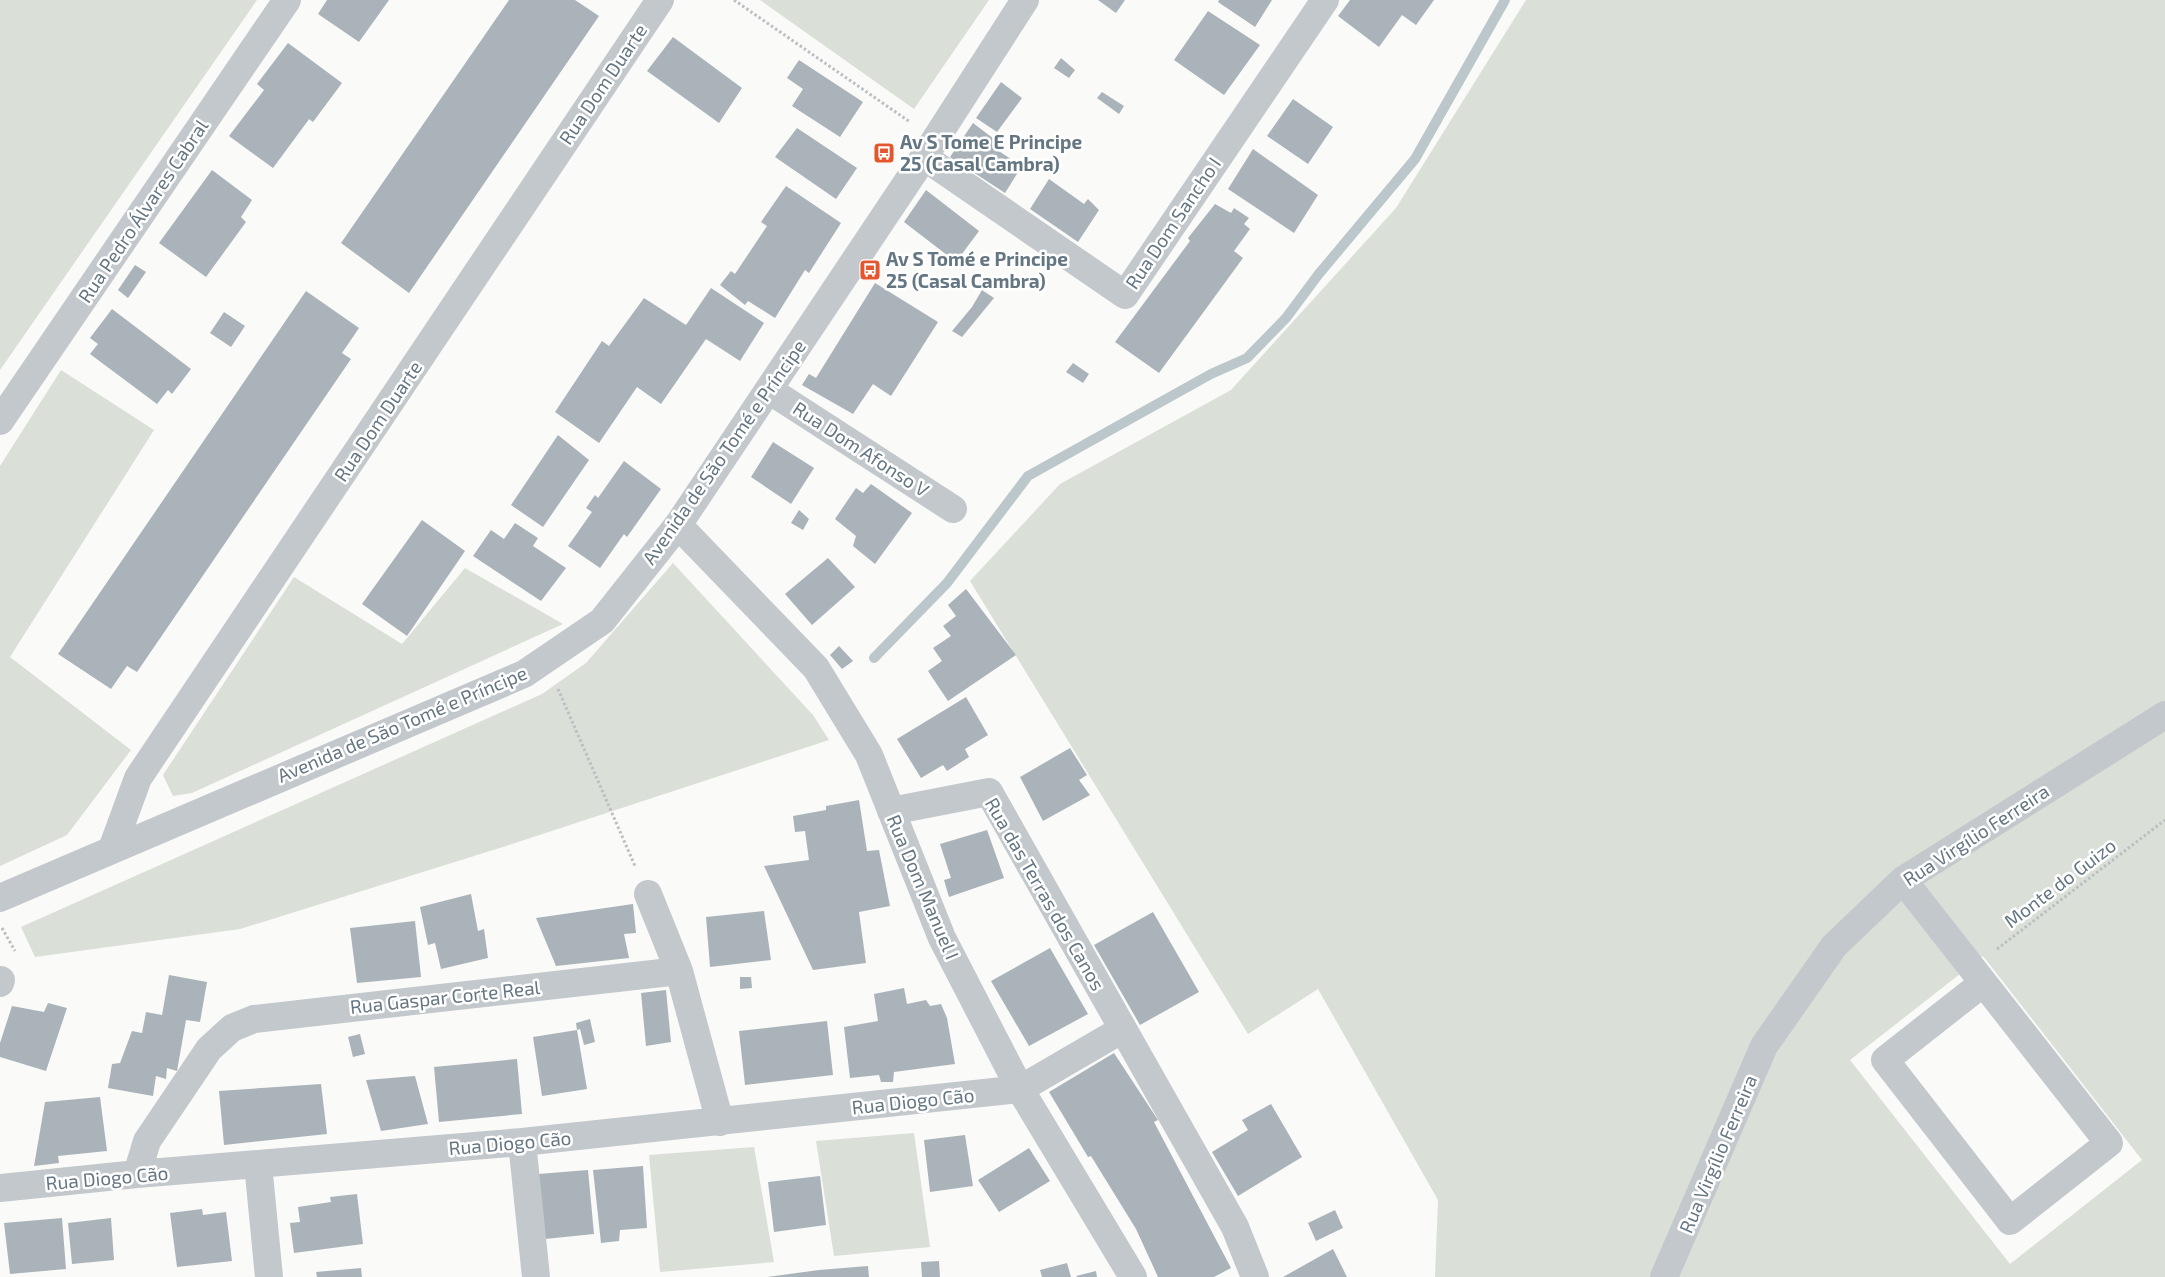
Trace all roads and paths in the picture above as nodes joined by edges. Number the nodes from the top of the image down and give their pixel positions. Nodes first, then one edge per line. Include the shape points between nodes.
1 (286, 0) edge
2 (660, 0) edge
3 (734, 0) edge
4 (1025, 0) edge
5 (1325, 0) edge
6 (929, 148) junction
7 (768, 390) junction
8 (0, 421) edge
9 (953, 509) dead end
10 (678, 525) junction
11 (546, 659) junction
12 (2165, 715) edge
13 (891, 811) junction
14 (2165, 820) edge
15 (112, 849) junction
16 (1903, 880) junction
17 (648, 894) joint
18 (0, 898) edge
19 (679, 971) junction
20 (1977, 975) junction
21 (1123, 1029) junction
22 (1020, 1089) junction
23 (720, 1122) junction
24 (522, 1142) junction
25 (258, 1164) junction
26 (137, 1174) junction
27 (0, 1188) edge
28 (269, 1277) edge
29 (536, 1277) edge
30 (1133, 1277) edge
31 (1255, 1277) edge
32 (1664, 1277) edge

1 - 8 street, Rua Pedro Álvares Cabral
2 - 15 street, Rua Dom Duarte via 138,778
3 - 6 path
4 - 6 street, Avenida de São Tomé e Príncipe
5 - 6 street, Rua Dom Sancho I via 1125,295
6 - 7 street, Avenida de São Tomé e Príncipe
7 - 9 street, Rua Dom Afonso V
7 - 10 street, Avenida de São Tomé e Príncipe
10 - 11 street, Avenida de São Tomé e Príncipe via 602,621
10 - 13 street, Rua Dom Manuel I via 816,668 869,755
11 - 15 street, Avenida de São Tomé e Príncipe via 524,674
11 - 17 path
12 - 16 street, Rua Virgílio Ferreira
13 - 21 street, Rua das Terras dos Canos via 989,792
13 - 22 street, Rua Dom Manuel I via 942,938
14 - 20 path, Monte do Guizo
15 - 18 street, Avenida de São Tomé e Príncipe
16 - 20 street
16 - 32 street, Rua Virgílio Ferreira via 1834,946 1764,1046
17 - 19 street
19 - 23 street
19 - 26 street, Rua Gaspar Corte Real via 254,1019 232,1028 208,1049 147,1141
20 - 20 street via 2108,1143 2010,1221 1885,1060
21 - 22 street
21 - 31 street, Rua das Terras dos Canos via 1234,1228
22 - 23 street, Rua Diogo Cão
22 - 30 street, Rua Dom Manuel I
23 - 24 street, Rua Diogo Cão
24 - 25 street, Rua Diogo Cão
24 - 29 street
25 - 26 street, Rua Diogo Cão
25 - 28 street
26 - 27 street, Rua Diogo Cão

